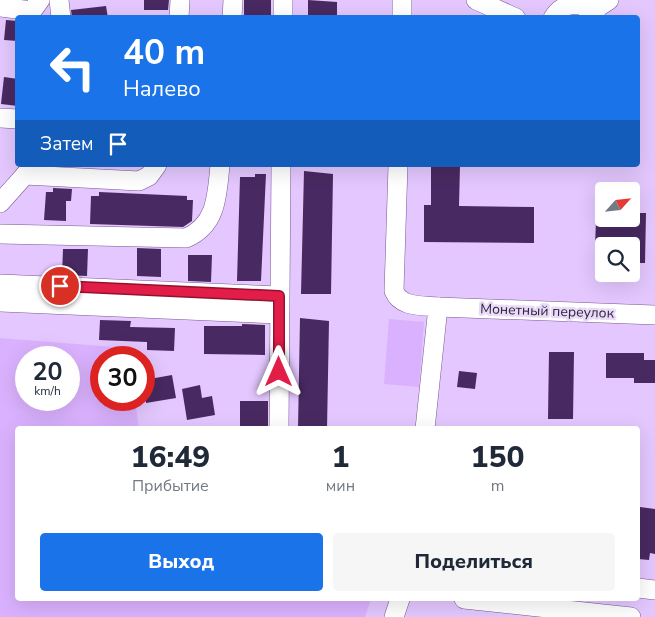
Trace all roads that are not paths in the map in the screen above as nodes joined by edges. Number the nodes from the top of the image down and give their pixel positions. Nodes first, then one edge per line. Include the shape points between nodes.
1 (40, 0) edge
2 (59, 0) edge
3 (180, 0) edge
4 (233, 0) edge
5 (283, 0) edge
6 (402, 0) edge
7 (476, 0) edge
8 (608, 0) edge
9 (0, 7) edge
10 (594, 14) edge
11 (61, 15) edge
12 (179, 15) edge
13 (232, 15) edge
14 (283, 15) edge
15 (402, 15) edge
16 (509, 15) edge
17 (556, 15) edge
18 (0, 118) edge
19 (15, 119) edge
20 (156, 167) edge
21 (220, 167) edge
22 (281, 167) edge
23 (398, 167) edge
24 (29, 170) edge
25 (0, 203) edge
26 (0, 234) edge
27 (0, 284) edge
28 (279, 296) junction
29 (0, 302) edge
30 (438, 307) junction
31 (278, 314) junction
32 (655, 315) edge
33 (279, 426) edge
34 (425, 426) edge
35 (640, 588) edge
36 (655, 590) edge
37 (399, 601) edge
38 (483, 601) edge
39 (394, 617) edge
40 (632, 617) edge

1 - 9 street via 32,11
2 - 11 street
3 - 12 street
4 - 13 street
5 - 14 street
6 - 15 street
7 - 16 street
8 - 10 street
10 - 17 street via 576,2 559,9
18 - 19 street
20 - 24 street via 149,176 139,181
21 - 26 street via 210,220 200,233 186,238
22 - 28 street
23 - 30 street, Монетный переулок via 394,291 404,303
24 - 25 street
27 - 28 street
28 - 31 street
29 - 31 street
30 - 32 street, Монетный переулок
30 - 34 street
31 - 33 street
35 - 36 street
37 - 39 street
38 - 40 street

